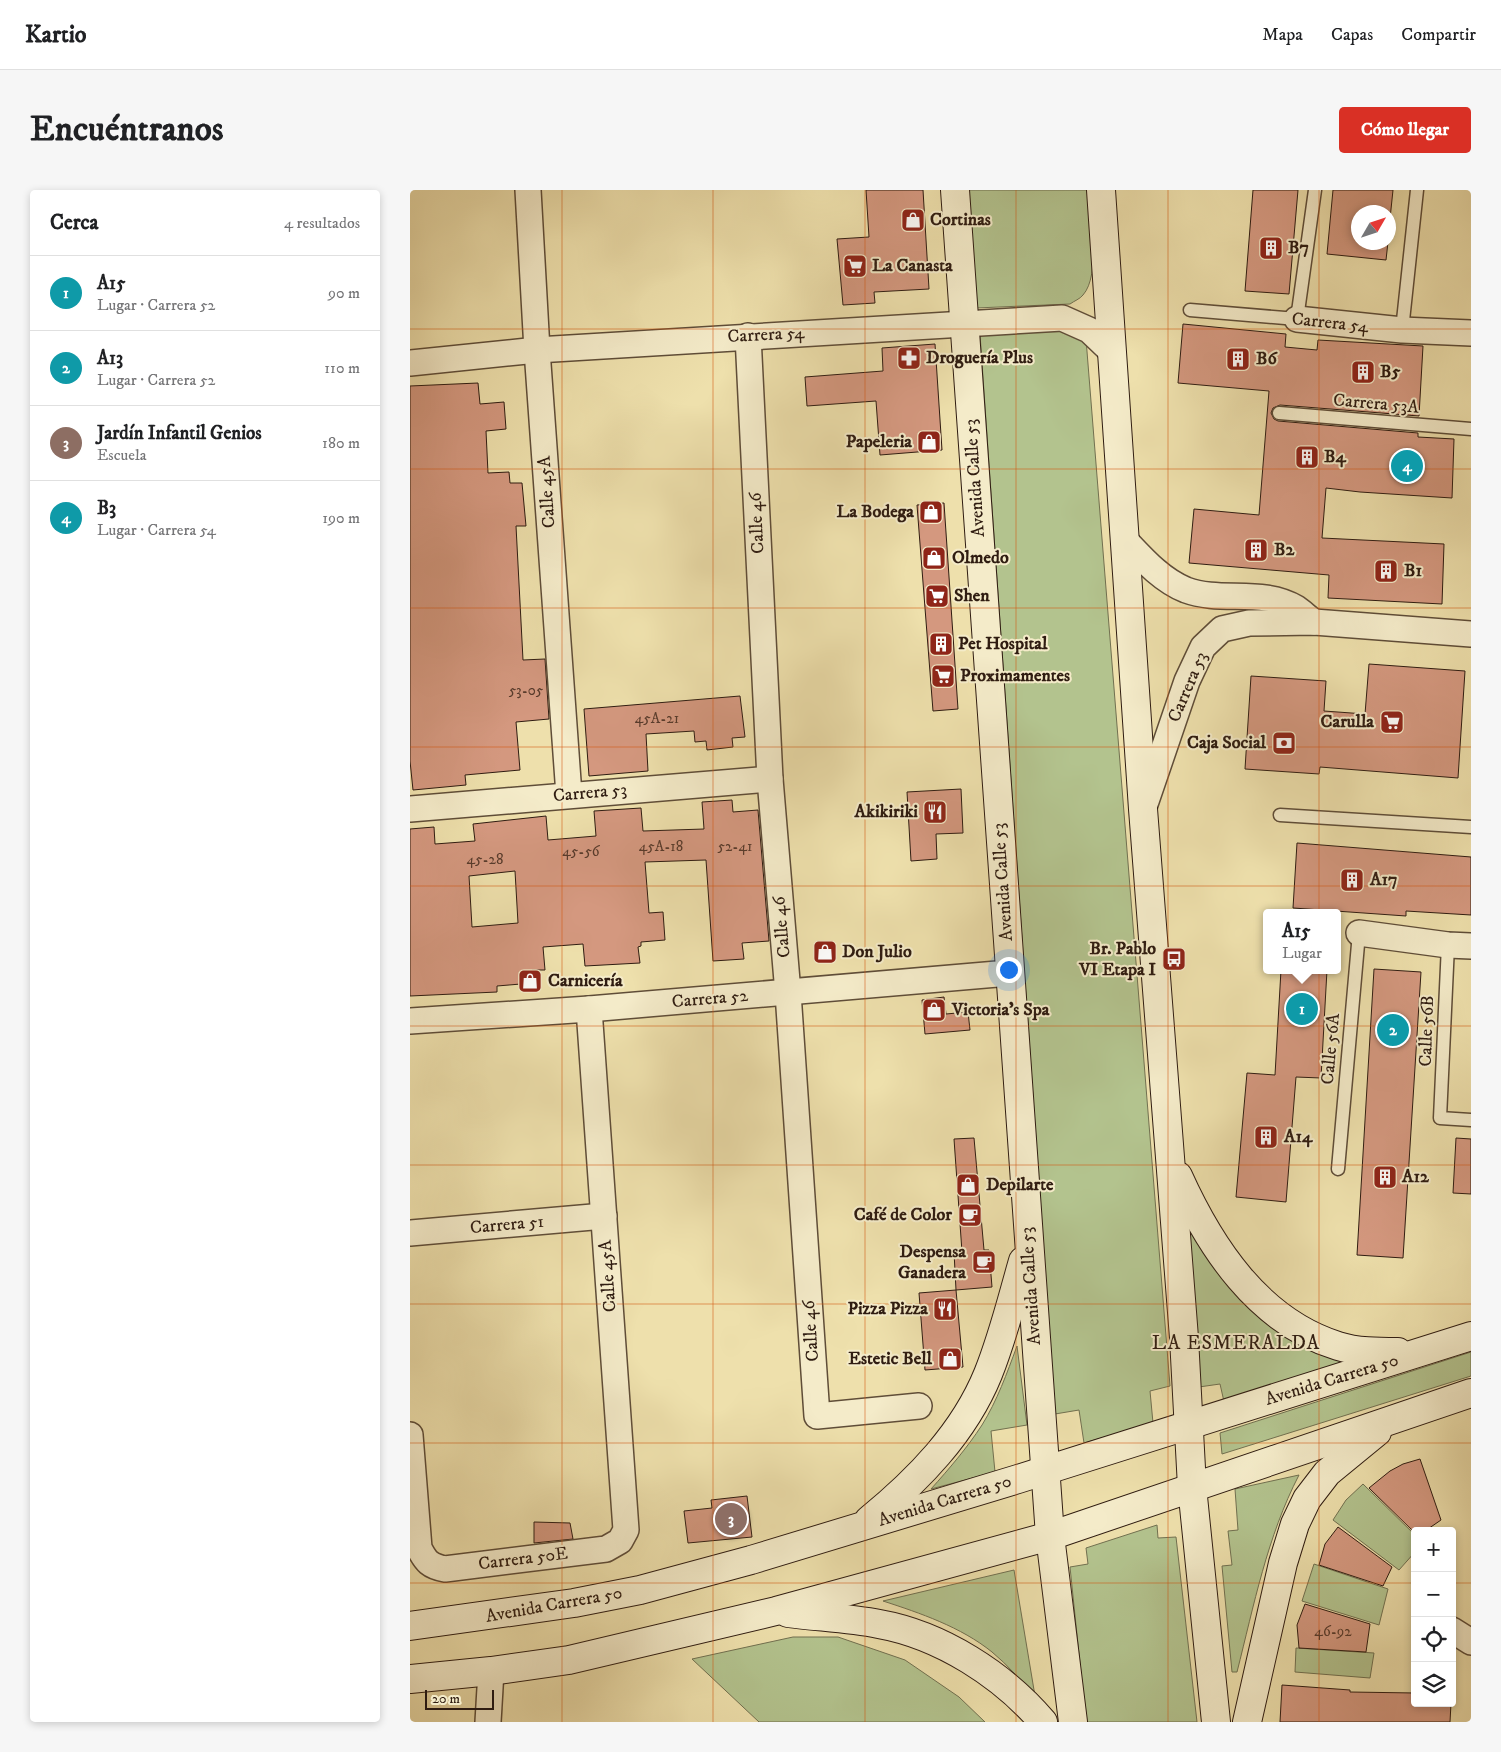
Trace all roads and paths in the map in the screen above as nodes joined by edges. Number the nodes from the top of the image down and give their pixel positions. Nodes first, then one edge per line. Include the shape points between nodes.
1 (528, 190) edge
2 (955, 190) edge
3 (1101, 190) edge
4 (1315, 190) edge
5 (1417, 190) edge
6 (1190, 310) dead end
7 (1297, 319) junction
8 (964, 323) junction
9 (1402, 330) junction
10 (1471, 333) edge
11 (748, 336) junction
12 (537, 350) junction
13 (1112, 352) junction
14 (410, 363) edge
15 (1279, 413) dead end
16 (1471, 429) edge
17 (1124, 538) junction
18 (1314, 622) junction
19 (1471, 634) edge
20 (770, 779) junction
21 (569, 795) junction
22 (410, 809) edge
23 (1143, 809) junction
24 (1280, 815) dead end
25 (1471, 827) edge
26 (1359, 933) joint
27 (1460, 946) edge
28 (1009, 973) junction
29 (788, 993) junction
30 (589, 1009) junction
31 (410, 1022) edge
32 (1471, 1120) edge
33 (1171, 1160) junction
34 (1338, 1169) dead end
35 (604, 1216) junction
36 (410, 1234) edge
37 (1028, 1242) junction
38 (1471, 1336) edge
39 (1420, 1353) junction
40 (1471, 1393) edge
41 (919, 1406) dead end
42 (1396, 1418) junction
43 (1189, 1425) junction
44 (410, 1435) edge
45 (1046, 1471) junction
46 (1192, 1487) junction
47 (860, 1528) junction
48 (1050, 1536) junction
49 (620, 1541) joint
50 (776, 1611) junction
51 (410, 1626) edge
52 (1456, 1633) edge
53 (1471, 1642) edge
54 (491, 1672) junction
55 (410, 1678) edge
56 (488, 1722) edge
57 (1043, 1722) edge
58 (1073, 1722) edge
59 (1216, 1722) edge
60 (1247, 1722) edge

1 - 12 street, Calle 45A
2 - 8 main road, Avenida Calle 53
3 - 13 main road
4 - 7 lane
5 - 9 lane
6 - 7 lane, Carrera 54
7 - 9 street, Carrera 54
8 - 11 street, Carrera 54
8 - 13 street, Carrera 54 via 1062,318 1089,330
8 - 28 main road, Avenida Calle 53
9 - 10 street, Carrera 54
11 - 12 street, Carrera 54
11 - 20 street, Calle 46
12 - 14 street, Carrera 54
12 - 21 street, Calle 45A
13 - 17 main road
15 - 16 lane, Carrera 53A
17 - 18 street via 1151,566 1187,590 1272,599 1295,607
17 - 23 main road
18 - 19 street, Carrera 53
18 - 23 street, Carrera 53 via 1249,622 1222,629 1203,647 1187,681
20 - 21 street, Carrera 53
20 - 29 street, Calle 46
21 - 22 street, Carrera 53
23 - 33 main road
24 - 25 lane
26 - 27 street
26 - 34 lane, Calle 56A
27 - 32 lane, Calle 56B via 1440,1118
28 - 29 street, Carrera 52
28 - 37 main road, Avenida Calle 53
29 - 30 street, Carrera 52
29 - 41 street, Calle 46 via 817,1416
30 - 31 street, Carrera 52
30 - 35 street, Calle 45A
33 - 39 main road via 1198,1218 1214,1243 1241,1280 1278,1315 1299,1329 1337,1346 1362,1351
33 - 43 main road
35 - 36 street, Carrera 51
35 - 49 street, Calle 45A via 626,1530
37 - 45 main road, Avenida Calle 53
37 - 47 main road via 999,1346 964,1419 918,1478
38 - 39 main road, Avenida Carrera 50
39 - 43 main road, Avenida Carrera 50
40 - 42 main road
42 - 46 main road
42 - 60 main road via 1345,1456 1307,1499 1283,1563
43 - 45 main road, Avenida Carrera 50
43 - 46 main road
44 - 49 street, Carrera 50E via 419,1548 426,1562 433,1567 445,1569 606,1549
45 - 47 main road, Avenida Carrera 50
45 - 48 main road, Avenida Calle 53
46 - 48 main road
46 - 59 main road
47 - 51 main road, Avenida Carrera 50 via 640,1590
48 - 50 main road
48 - 58 main road, Avenida Calle 53
50 - 54 main road via 569,1660
50 - 57 main road via 880,1624 939,1644 1007,1686
52 - 53 street
54 - 55 main road
54 - 56 street

